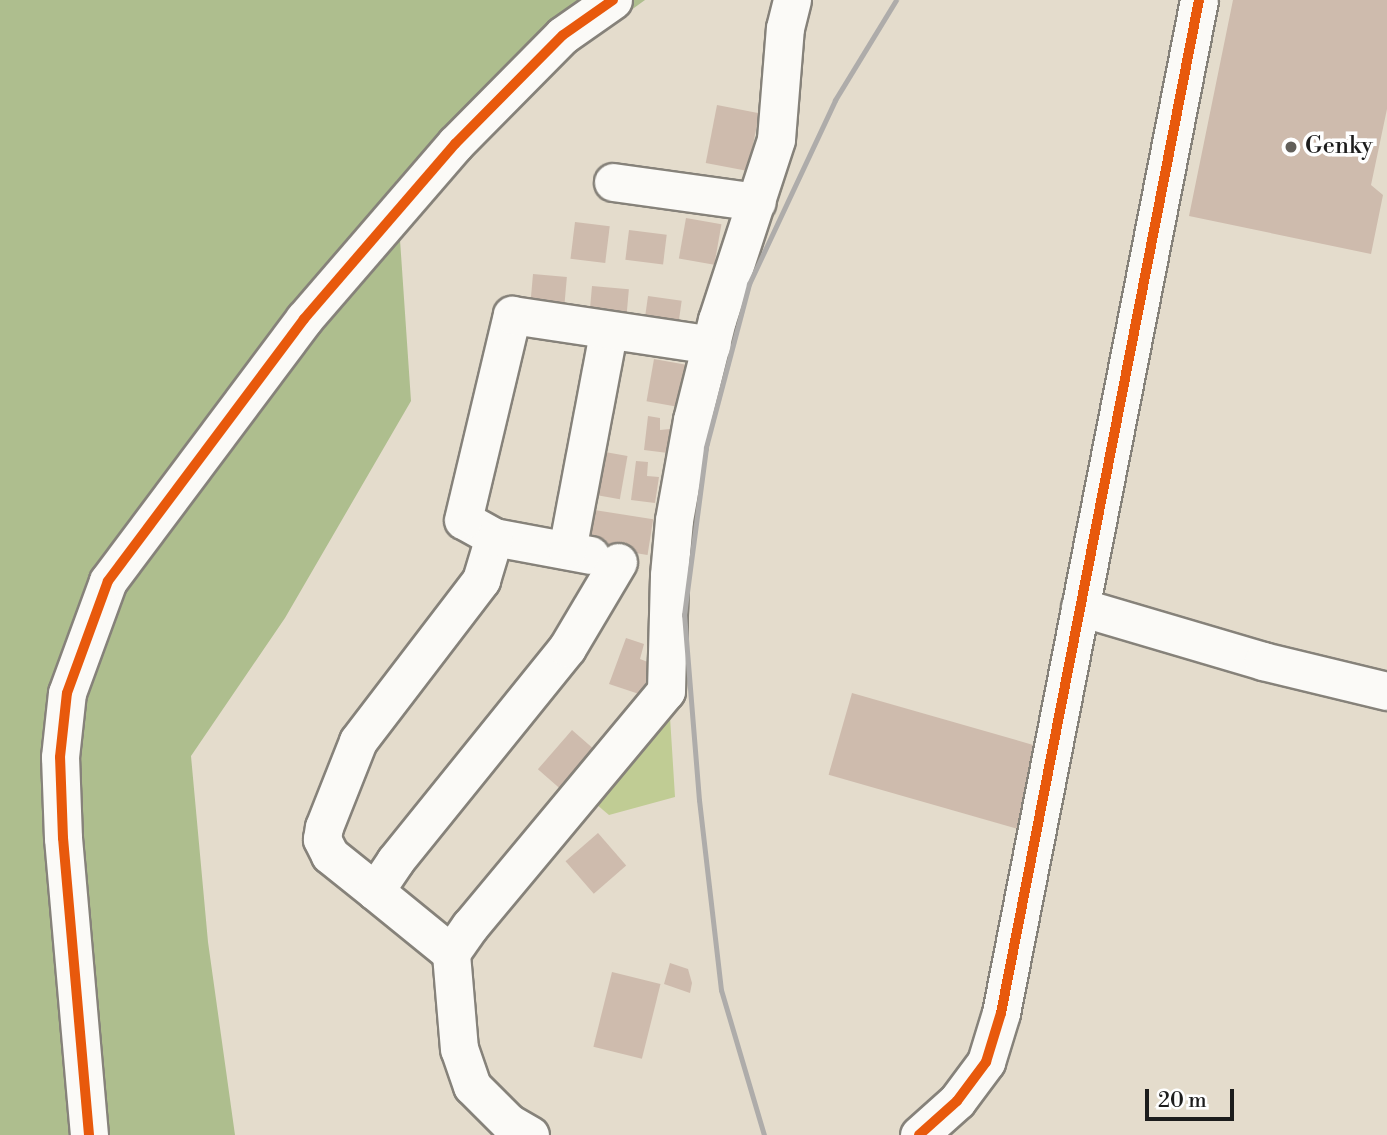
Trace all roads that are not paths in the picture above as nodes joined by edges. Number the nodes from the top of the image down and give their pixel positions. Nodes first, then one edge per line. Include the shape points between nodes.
1 (613, 0) edge
2 (792, 0) edge
3 (1199, 0) edge
4 (613, 182) dead end
5 (757, 202) junction
6 (608, 332) junction
7 (712, 345) junction
8 (494, 537) junction
9 (567, 550) junction
10 (618, 562) junction
11 (669, 575) junction
12 (1080, 607) junction
13 (1387, 691) edge
14 (375, 891) junction
15 (451, 953) junction
16 (89, 1135) edge
17 (530, 1135) edge
18 (919, 1135) edge

1 - 16 street via 564,35 455,144 303,319 108,581 67,693 60,757 62,838
2 - 5 street via 785,28 776,139
3 - 12 street
4 - 5 street
5 - 7 street
6 - 7 street
6 - 8 street via 512,315 463,520
6 - 9 street
7 - 11 street via 692,420
8 - 9 street
8 - 14 street via 481,580 358,741 324,827 322,839 330,855
9 - 10 street
10 - 11 street
10 - 14 street via 567,648
11 - 15 street via 666,691
12 - 13 street via 1263,661
12 - 18 street via 1001,1013 986,1062 957,1101
14 - 15 street
15 - 17 street via 459,1049 472,1086 509,1123

